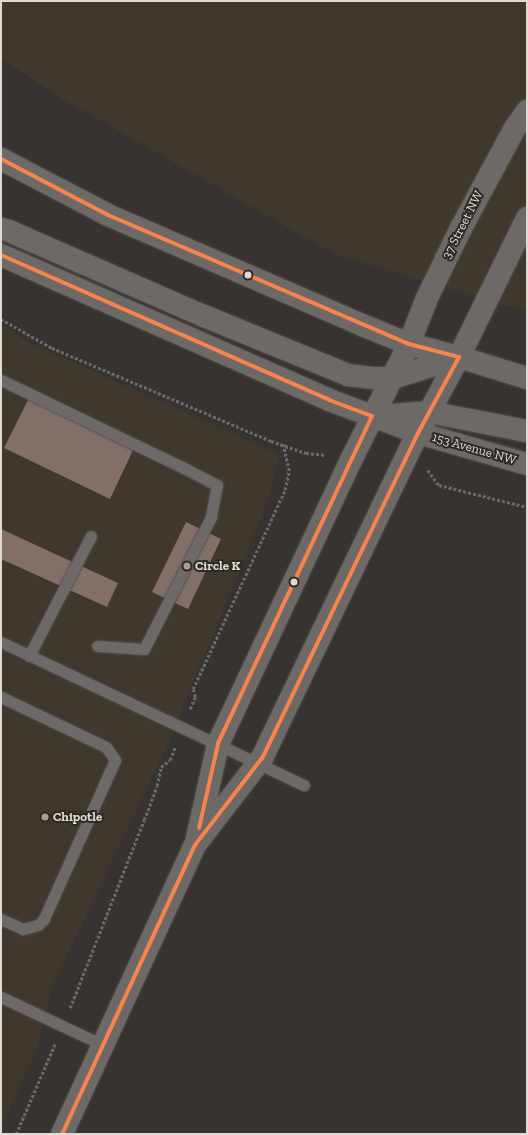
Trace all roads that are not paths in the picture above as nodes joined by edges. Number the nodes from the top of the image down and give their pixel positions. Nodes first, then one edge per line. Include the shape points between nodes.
1 (527, 111) edge
2 (1, 159) edge
3 (527, 218) edge
4 (1, 229) edge
5 (1, 255) edge
6 (409, 344) junction
7 (459, 357) junction
8 (393, 378) junction
9 (527, 378) edge
10 (1, 380) edge
11 (429, 412) junction
12 (372, 416) junction
13 (527, 431) edge
14 (418, 433) junction
15 (527, 464) edge
16 (91, 536) dead end
17 (1, 643) edge
18 (97, 646) dead end
19 (30, 656) junction
20 (1, 697) edge
21 (218, 744) junction
22 (257, 763) junction
23 (304, 785) dead end
24 (196, 844) junction
25 (1, 919) edge
26 (1, 997) edge
27 (103, 1045) junction
28 (62, 1134) edge

1 - 6 street, 37 Street NW via 515,128 460,230 427,298
2 - 6 street via 108,215
3 - 7 street
4 - 8 street via 348,375
5 - 12 street, 153 Avenue NW via 329,400
6 - 7 street
6 - 8 street, 37 Street NW
7 - 8 street
7 - 9 street
7 - 11 street
8 - 12 street, 37 Street NW
10 - 18 lane via 217,486 211,517 144,649
11 - 12 street
11 - 13 street
11 - 14 street
12 - 14 street, 153 Avenue NW
12 - 21 street, 37 Street NW
14 - 15 street, 153 Avenue NW
14 - 22 street via 262,758
16 - 19 lane
17 - 19 lane
19 - 21 lane
20 - 25 lane via 106,747 115,760 44,919 38,925 23,929
21 - 22 lane
21 - 24 street, 37 Street NW
22 - 23 lane
22 - 24 street
24 - 27 street
26 - 27 lane
27 - 28 street

